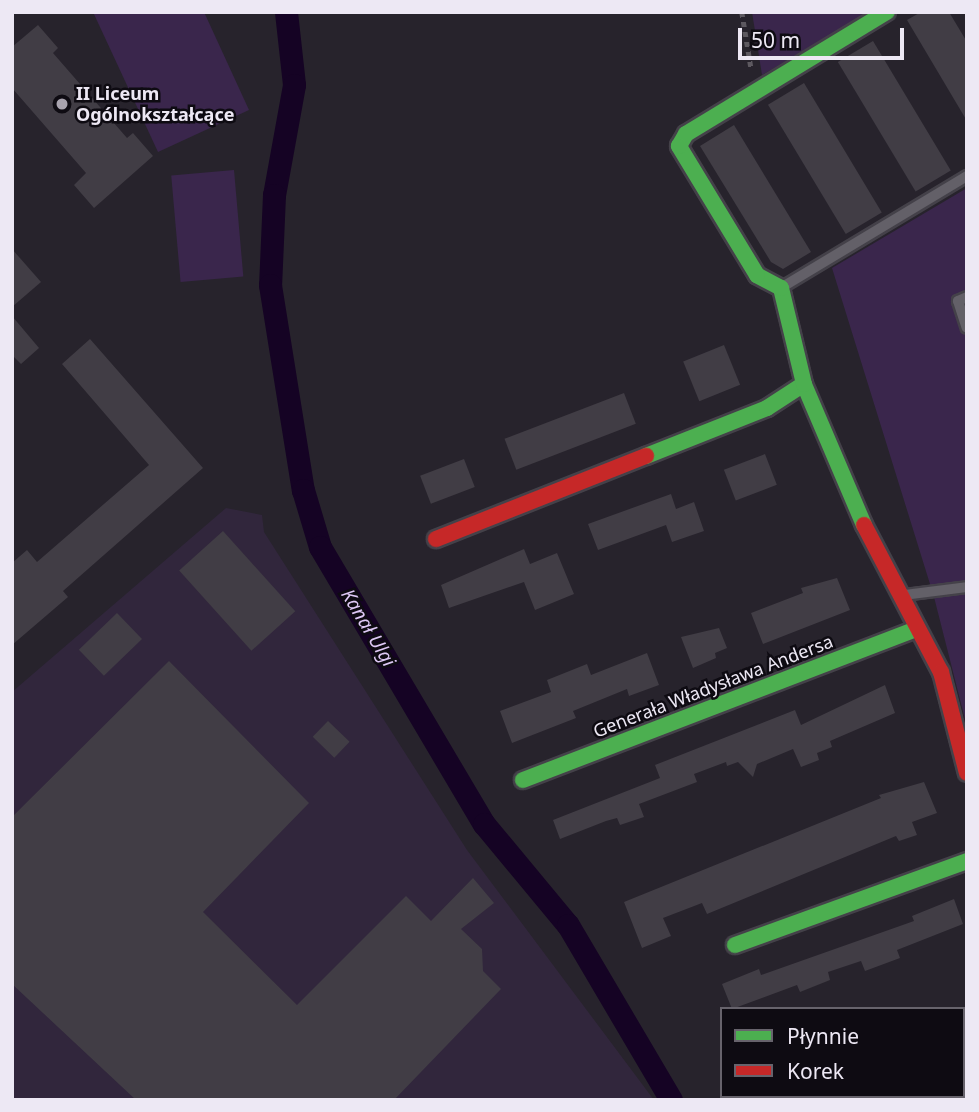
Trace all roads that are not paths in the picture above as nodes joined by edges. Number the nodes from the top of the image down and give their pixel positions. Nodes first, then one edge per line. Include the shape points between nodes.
1 (887, 12) edge
2 (967, 176) edge
3 (781, 288) junction
4 (967, 297) edge
5 (967, 328) edge
6 (804, 384) junction
7 (436, 539) dead end
8 (967, 587) edge
9 (900, 596) junction
10 (917, 629) junction
11 (967, 773) edge
12 (523, 780) dead end
13 (967, 861) edge
14 (735, 945) dead end

1 - 3 street via 686,134 679,146 757,275
2 - 3 lane
3 - 6 street
4 - 5 lane via 958,301
6 - 7 street via 767,408
6 - 9 street via 863,524
8 - 9 lane
9 - 10 street
10 - 11 street via 941,672
10 - 12 street, Generała Władysława Andersa
13 - 14 street

